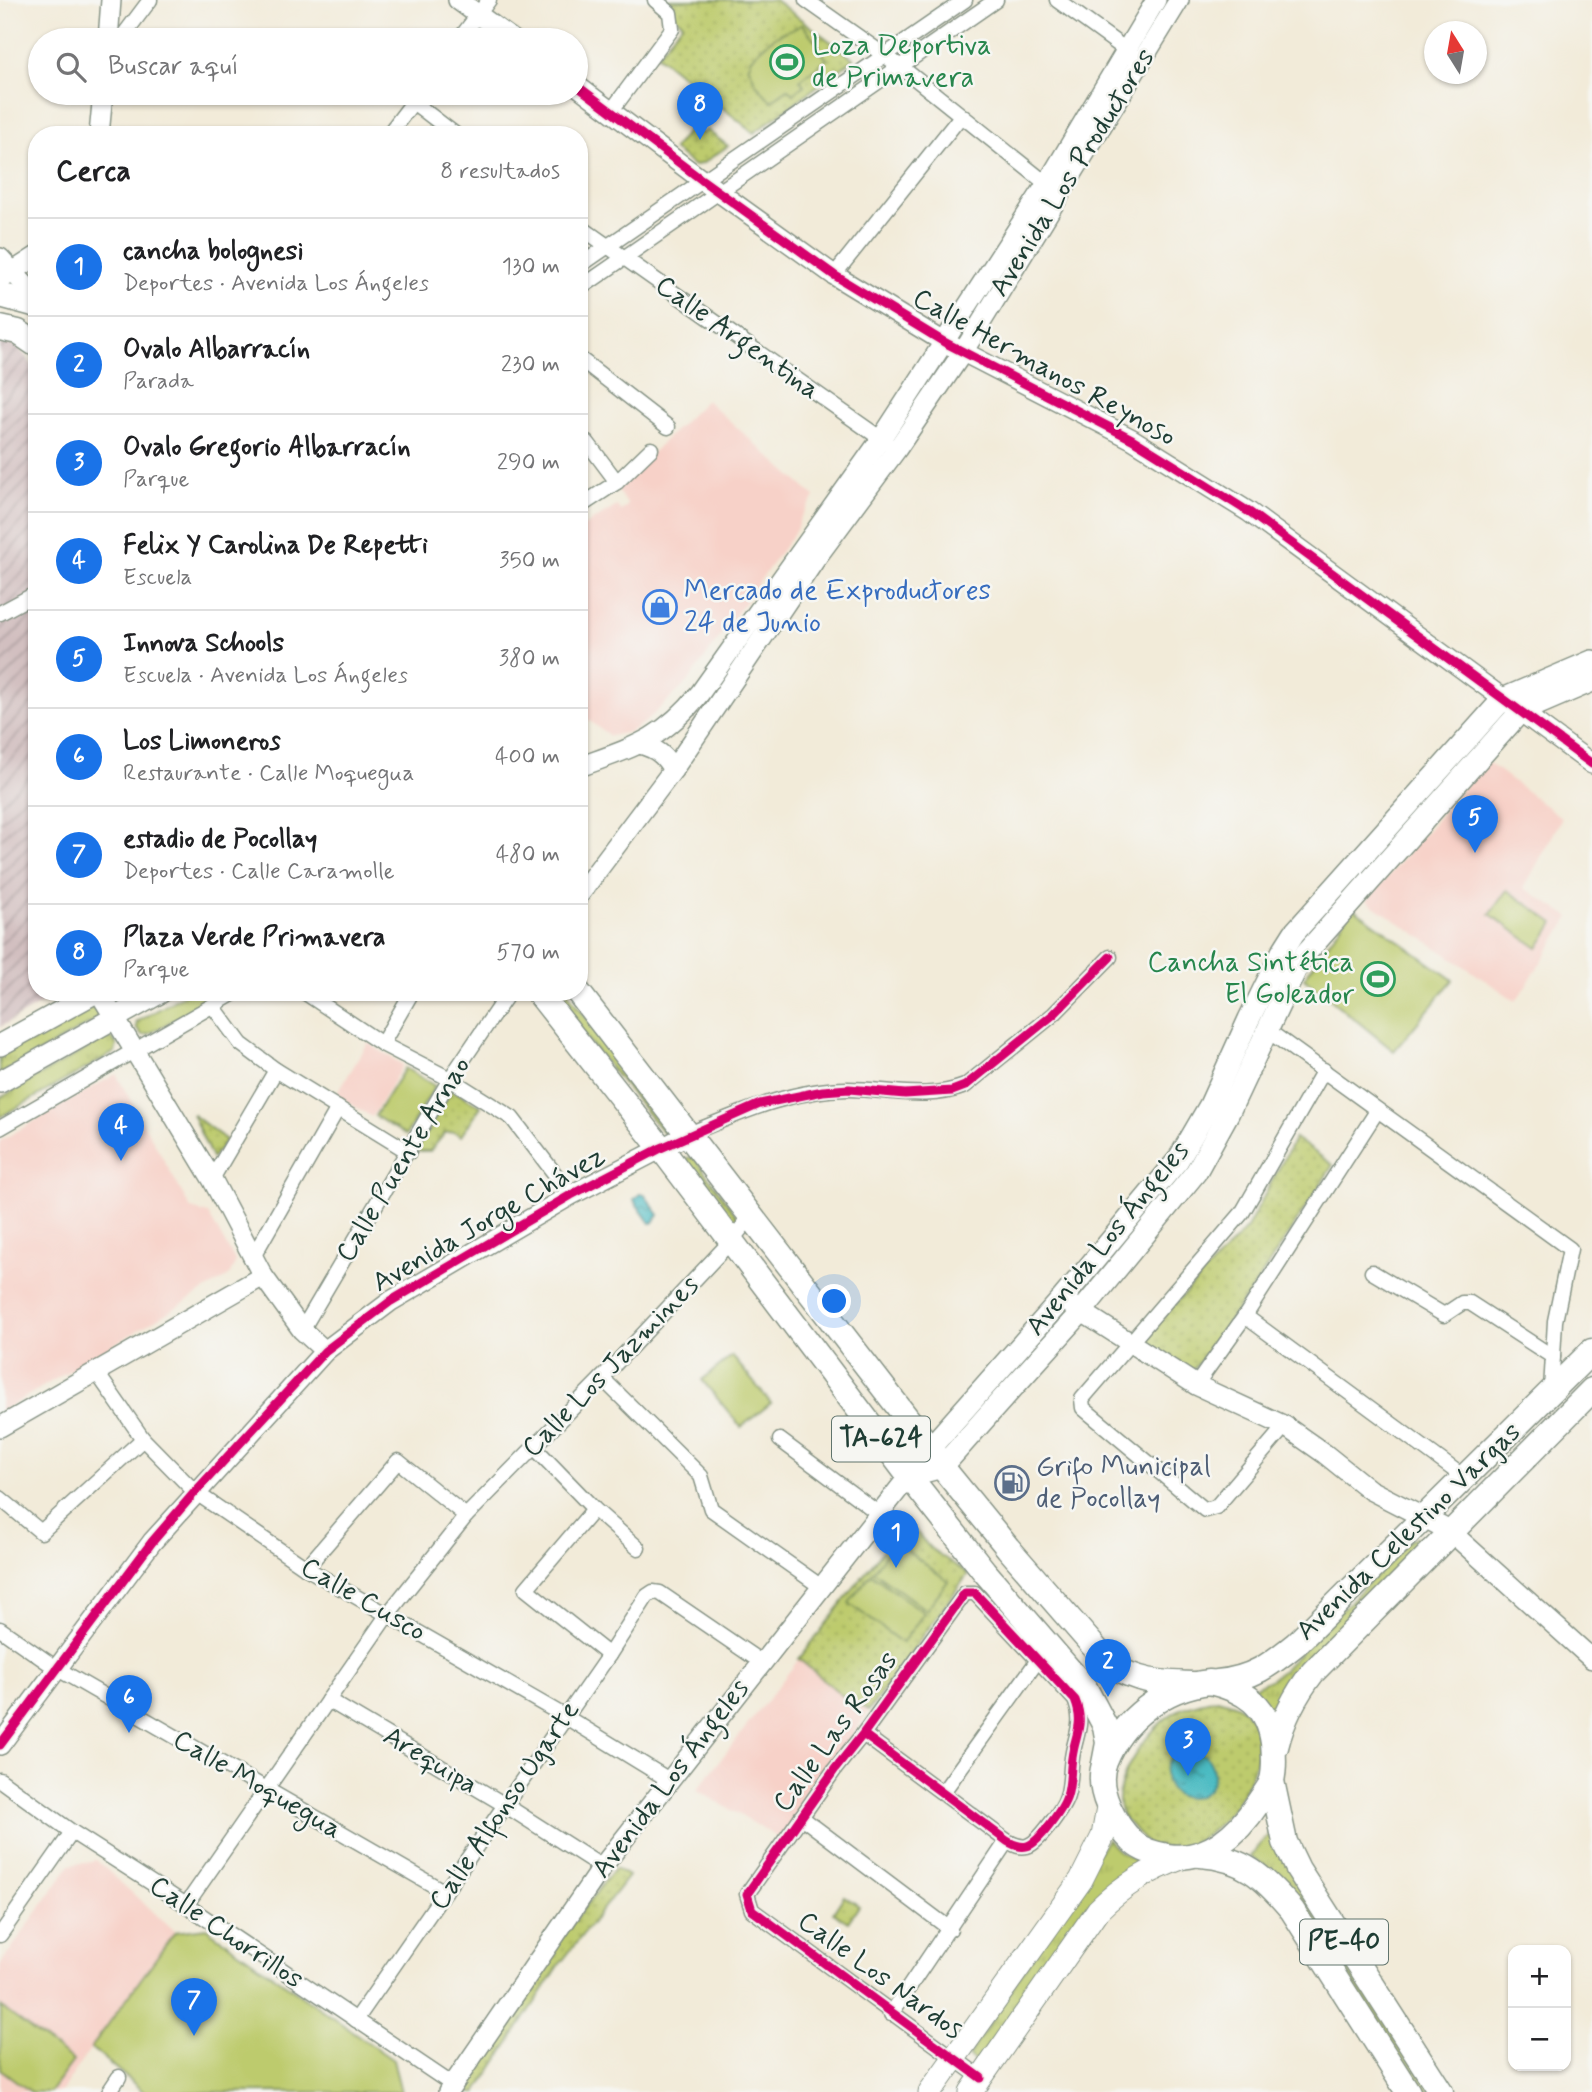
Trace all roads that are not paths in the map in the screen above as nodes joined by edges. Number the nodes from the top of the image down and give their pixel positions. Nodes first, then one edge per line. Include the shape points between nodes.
1 (111, 0) edge
2 (150, 0) edge
3 (458, 0) edge
4 (655, 0) edge
5 (806, 0) edge
6 (965, 0) edge
7 (996, 0) edge
8 (1057, 0) edge
9 (1156, 0) edge
10 (1179, 0) edge
11 (484, 8) edge
12 (109, 28) edge
13 (129, 28) edge
14 (468, 28) edge
15 (502, 28) edge
16 (1134, 55) junction
17 (885, 56) junction
18 (901, 67) junction
19 (588, 93) edge
20 (102, 105) edge
21 (410, 105) edge
22 (424, 105) edge
23 (612, 110) junction
24 (961, 116) junction
25 (100, 126) edge
26 (395, 126) edge
27 (447, 126) edge
28 (702, 180) junction
29 (1053, 189) junction
30 (721, 192) junction
31 (588, 232) edge
32 (607, 246) junction
33 (624, 258) junction
34 (28, 260) edge
35 (588, 260) edge
36 (4, 270) edge
37 (834, 275) junction
38 (588, 283) edge
39 (28, 290) edge
40 (0, 295) edge
41 (28, 303) edge
42 (0, 328) edge
43 (28, 338) edge
44 (944, 342) junction
45 (963, 352) junction
46 (588, 365) edge
47 (668, 427) dead end
48 (889, 444) junction
49 (588, 447) edge
50 (651, 449) dead end
51 (617, 482) junction
52 (588, 501) edge
53 (28, 598) edge
54 (0, 613) edge
55 (1592, 661) edge
56 (1592, 681) edge
57 (1512, 706) junction
58 (640, 744) junction
59 (588, 764) edge
60 (1592, 764) edge
61 (673, 770) junction
62 (588, 883) edge
63 (1110, 957) dead end
64 (1282, 974) junction
65 (81, 1001) edge
66 (103, 1001) edge
67 (145, 1001) edge
68 (221, 1001) edge
69 (321, 1001) edge
70 (407, 1001) edge
71 (503, 1001) edge
72 (545, 1001) edge
73 (585, 1001) edge
74 (213, 1006) junction
75 (115, 1018) junction
76 (1267, 1030) junction
77 (382, 1044) junction
78 (0, 1045) edge
79 (134, 1051) junction
80 (276, 1070) junction
81 (1324, 1070) junction
82 (450, 1079) junction
83 (0, 1082) edge
84 (338, 1108) junction
85 (1377, 1111) junction
86 (0, 1128) edge
87 (689, 1135) junction
88 (660, 1148) junction
89 (408, 1152) junction
90 (212, 1179) junction
91 (570, 1195) junction
92 (752, 1214) junction
93 (731, 1241) junction
94 (254, 1255) junction
95 (1372, 1272) dead end
96 (263, 1276) junction
97 (1062, 1299) junction
98 (1082, 1311) junction
99 (1245, 1317) junction
100 (302, 1330) junction
101 (1130, 1344) junction
102 (325, 1351) junction
103 (1592, 1351) edge
104 (1553, 1357) junction
105 (97, 1373) junction
106 (602, 1378) junction
107 (1196, 1385) junction
108 (1592, 1390) edge
109 (1551, 1392) junction
110 (1527, 1417) junction
111 (1285, 1426) junction
112 (0, 1427) edge
113 (1547, 1435) junction
114 (143, 1439) junction
115 (780, 1440) dead end
116 (534, 1448) junction
117 (936, 1458) junction
118 (909, 1476) junction
119 (1465, 1478) junction
120 (195, 1492) junction
121 (0, 1498) edge
122 (594, 1509) junction
123 (878, 1513) junction
124 (466, 1516) junction
125 (1424, 1519) junction
126 (1450, 1531) junction
127 (638, 1548) dead end
128 (1008, 1548) junction
129 (306, 1568) junction
130 (980, 1582) junction
131 (821, 1586) junction
132 (388, 1614) junction
133 (0, 1629) edge
134 (609, 1655) junction
135 (1592, 1659) edge
136 (1038, 1660) junction
137 (761, 1662) junction
138 (56, 1668) junction
139 (1201, 1683) junction
140 (328, 1700) junction
141 (566, 1717) junction
142 (863, 1734) junction
143 (0, 1745) edge
144 (1274, 1754) junction
145 (1104, 1764) junction
146 (0, 1780) edge
147 (669, 1780) junction
148 (1272, 1781) junction
149 (265, 1790) junction
150 (943, 1792) junction
151 (505, 1805) junction
152 (1108, 1808) junction
153 (801, 1817) junction
154 (72, 1832) junction
155 (1007, 1841) junction
156 (1191, 1856) junction
157 (602, 1867) junction
158 (445, 1892) junction
159 (186, 1905) junction
160 (751, 1910) joint
161 (950, 1929) junction
162 (0, 1935) edge
163 (891, 2014) junction
164 (356, 2020) junction
165 (954, 2059) junction
166 (119, 2077) dead end
167 (976, 2085) edge
168 (450, 2089) edge
169 (109, 2092) edge
170 (930, 2092) edge
171 (1408, 2092) edge
172 (1441, 2092) edge

1 - 12 street
2 - 13 street
3 - 11 street
4 - 23 street via 670,13 672,29
5 - 17 street
6 - 17 street
7 - 18 street
8 - 16 street
9 - 16 street, Avenida Los Productores
10 - 16 street, Avenida Los Productores
11 - 14 street
11 - 15 street
16 - 29 street, Avenida Los Productores
17 - 18 street
17 - 28 street
18 - 24 street
18 - 30 street
19 - 23 street, Calle Hermanos Reynoso
20 - 25 street
21 - 26 street
22 - 27 street
23 - 28 street, Calle Hermanos Reynoso
24 - 29 street
24 - 37 street
28 - 30 street, Calle Hermanos Reynoso
28 - 32 street
29 - 44 street, Avenida Los Productores
29 - 45 street, Avenida Los Productores
30 - 33 street
30 - 37 street, Calle Hermanos Reynoso
31 - 32 street, Calle Argentina
32 - 33 street, Calle Argentina
32 - 35 street
33 - 38 street
33 - 48 street, Calle Argentina
34 - 36 street
36 - 39 street
37 - 44 street, Calle Hermanos Reynoso
40 - 41 highway
42 - 43 highway
44 - 45 street, Calle Hermanos Reynoso
44 - 48 street, Avenida Los Productores
45 - 48 street, Avenida Los Productores
45 - 57 street, Calle Hermanos Reynoso via 1132,439 1249,512
46 - 47 street
48 - 58 street, Avenida Los Productores via 685,712
48 - 61 street, Avenida Los Productores
49 - 51 street
50 - 51 street
51 - 52 street
53 - 54 street
55 - 57 main road, Avenida Los Ángeles
56 - 57 main road, Avenida Los Ángeles
57 - 60 street, Calle Hermanos Reynoso
57 - 64 main road, Avenida Los Ángeles via 1306,953
58 - 59 street, Avenida Los Productores
58 - 61 street via 666,757
61 - 62 street, Avenida Los Productores
63 - 87 street via 1054,1014 965,1086 905,1094 823,1091 760,1104
64 - 76 main road, Avenida Los Ángeles
64 - 97 main road, Avenida Los Ángeles via 1178,1160
65 - 78 main road
66 - 75 street
67 - 75 main road
68 - 74 street
69 - 77 street
70 - 77 street
71 - 82 street, Calle Puente Arnao
72 - 88 highway, TA-624
73 - 87 highway, TA-624
74 - 79 street
74 - 80 street via 241,1044
75 - 79 street
75 - 83 main road
76 - 81 street
76 - 98 main road, Avenida Los Ángeles via 1196,1172
77 - 82 street
79 - 86 street
79 - 90 street
80 - 84 street
80 - 90 street
81 - 85 street
81 - 101 street via 1242,1213
82 - 89 street, Calle Puente Arnao
82 - 91 street via 512,1118
84 - 89 street
84 - 94 street
85 - 99 street
85 - 104 street via 1570,1249 1555,1321
87 - 88 street, Avenida Jorge Chávez
87 - 92 highway, TA-624
88 - 91 street, Avenida Jorge Chávez
88 - 93 highway, TA-624
89 - 100 street, Calle Puente Arnao
90 - 94 street
91 - 102 street, Avenida Jorge Chávez via 391,1301
92 - 93 street, Calle Los Jazmines
92 - 117 highway, TA-624
93 - 106 street, Calle Los Jazmines
93 - 118 highway, TA-624
94 - 96 street
95 - 104 street via 1444,1315 1470,1303
96 - 100 street
96 - 105 street
97 - 98 street
97 - 117 main road, Avenida Los Ángeles
98 - 101 street
98 - 117 main road, Avenida Los Ángeles
99 - 107 street
99 - 119 street
100 - 102 street
101 - 107 street
101 - 111 street via 1081,1404 1205,1510 1216,1507
102 - 120 street, Avenida Jorge Chávez
103 - 109 highway, Avenida Celestino Vargas
104 - 109 street
105 - 112 street
105 - 114 street, Calle Cusco
106 - 116 street, Calle Los Jazmines
106 - 131 street via 701,1476 710,1509
107 - 111 street
108 - 113 highway, Avenida Celestino Vargas
109 - 110 highway, Avenida Celestino Vargas
110 - 113 highway
110 - 119 highway, Avenida Celestino Vargas
111 - 125 street via 1370,1490
113 - 126 highway, Avenida Celestino Vargas
114 - 120 street, Calle Cusco
114 - 121 street via 41,1532
115 - 123 street
116 - 122 street
116 - 124 street, Calle Los Jazmines
117 - 118 main road, Avenida Los Ángeles
117 - 128 highway, TA-624
118 - 123 street, Avenida Los Ángeles
118 - 130 highway, TA-624
119 - 125 highway, Avenida Celestino Vargas
120 - 129 street, Calle Cusco
120 - 138 street, Avenida Jorge Chávez
122 - 127 street
122 - 134 street via 526,1589
123 - 131 street, Avenida Los Ángeles
124 - 129 street via 398,1461
124 - 132 street, Calle Los Jazmines
125 - 126 street
125 - 139 highway, Avenida Celestino Vargas via 1273,1663 1255,1674
126 - 135 street
126 - 144 highway, Avenida Celestino Vargas via 1313,1672 1281,1724
128 - 130 highway
128 - 139 highway, TA-624 via 1109,1664 1149,1682
129 - 132 street, Calle Cusco
130 - 136 street
130 - 142 street, Calle Las Rosas via 963,1595
130 - 145 highway, TA-624 via 1085,1688 1105,1726
131 - 137 street, Avenida Los Ángeles
132 - 140 street, Calle Los Jazmines
132 - 141 street, Calle Cusco
133 - 138 street, Calle Moquegua
134 - 137 street, Calle Alfonso Ugarte via 653,1592
134 - 141 street, Calle Alfonso Ugarte
136 - 150 street
136 - 155 street via 1075,1700 1080,1728 1066,1799 1037,1841 1017,1847
137 - 147 street, Avenida Los Ángeles
138 - 143 street, Avenida Jorge Chávez
138 - 149 street, Calle Moquegua
139 - 144 highway via 1242,1692 1269,1723
139 - 145 highway via 1146,1707
140 - 149 street, Calle Los Jazmines
140 - 151 street, Arequipa
141 - 147 street, Calle Cusco
141 - 151 street, Calle Alfonso Ugarte
142 - 150 street
142 - 153 street, Calle Las Rosas
144 - 148 highway
145 - 152 highway
146 - 154 street, Calle Chorrillos
147 - 157 street, Avenida Los Ángeles
148 - 156 highway via 1237,1830
148 - 172 highway, PE-40 via 1285,1842 1298,1869
149 - 158 street, Calle Moquegua
149 - 159 street, Calle Los Jazmines
150 - 155 street
151 - 157 street, Arequipa
151 - 158 street, Calle Alfonso Ugarte
152 - 156 highway via 1117,1826 1138,1847 1157,1854
152 - 165 main road via 1103,1836 1081,1880
153 - 160 street, Calle Las Rosas via 747,1894
153 - 161 street
154 - 159 street, Calle Chorrillos
154 - 162 street
155 - 161 street
156 - 167 main road via 1153,1868 1098,1910
156 - 171 highway, PE-40 via 1219,1856 1244,1865 1276,1891
157 - 168 street, Avenida Los Ángeles
158 - 164 street, Calle Alfonso Ugarte
159 - 164 street, Calle Chorrillos
160 - 163 street, Calle Los Nardos
161 - 163 street
163 - 165 street, Calle Los Nardos
164 - 168 street, Calle Chorrillos
165 - 167 street, Calle Los Nardos
165 - 170 main road
166 - 169 street

